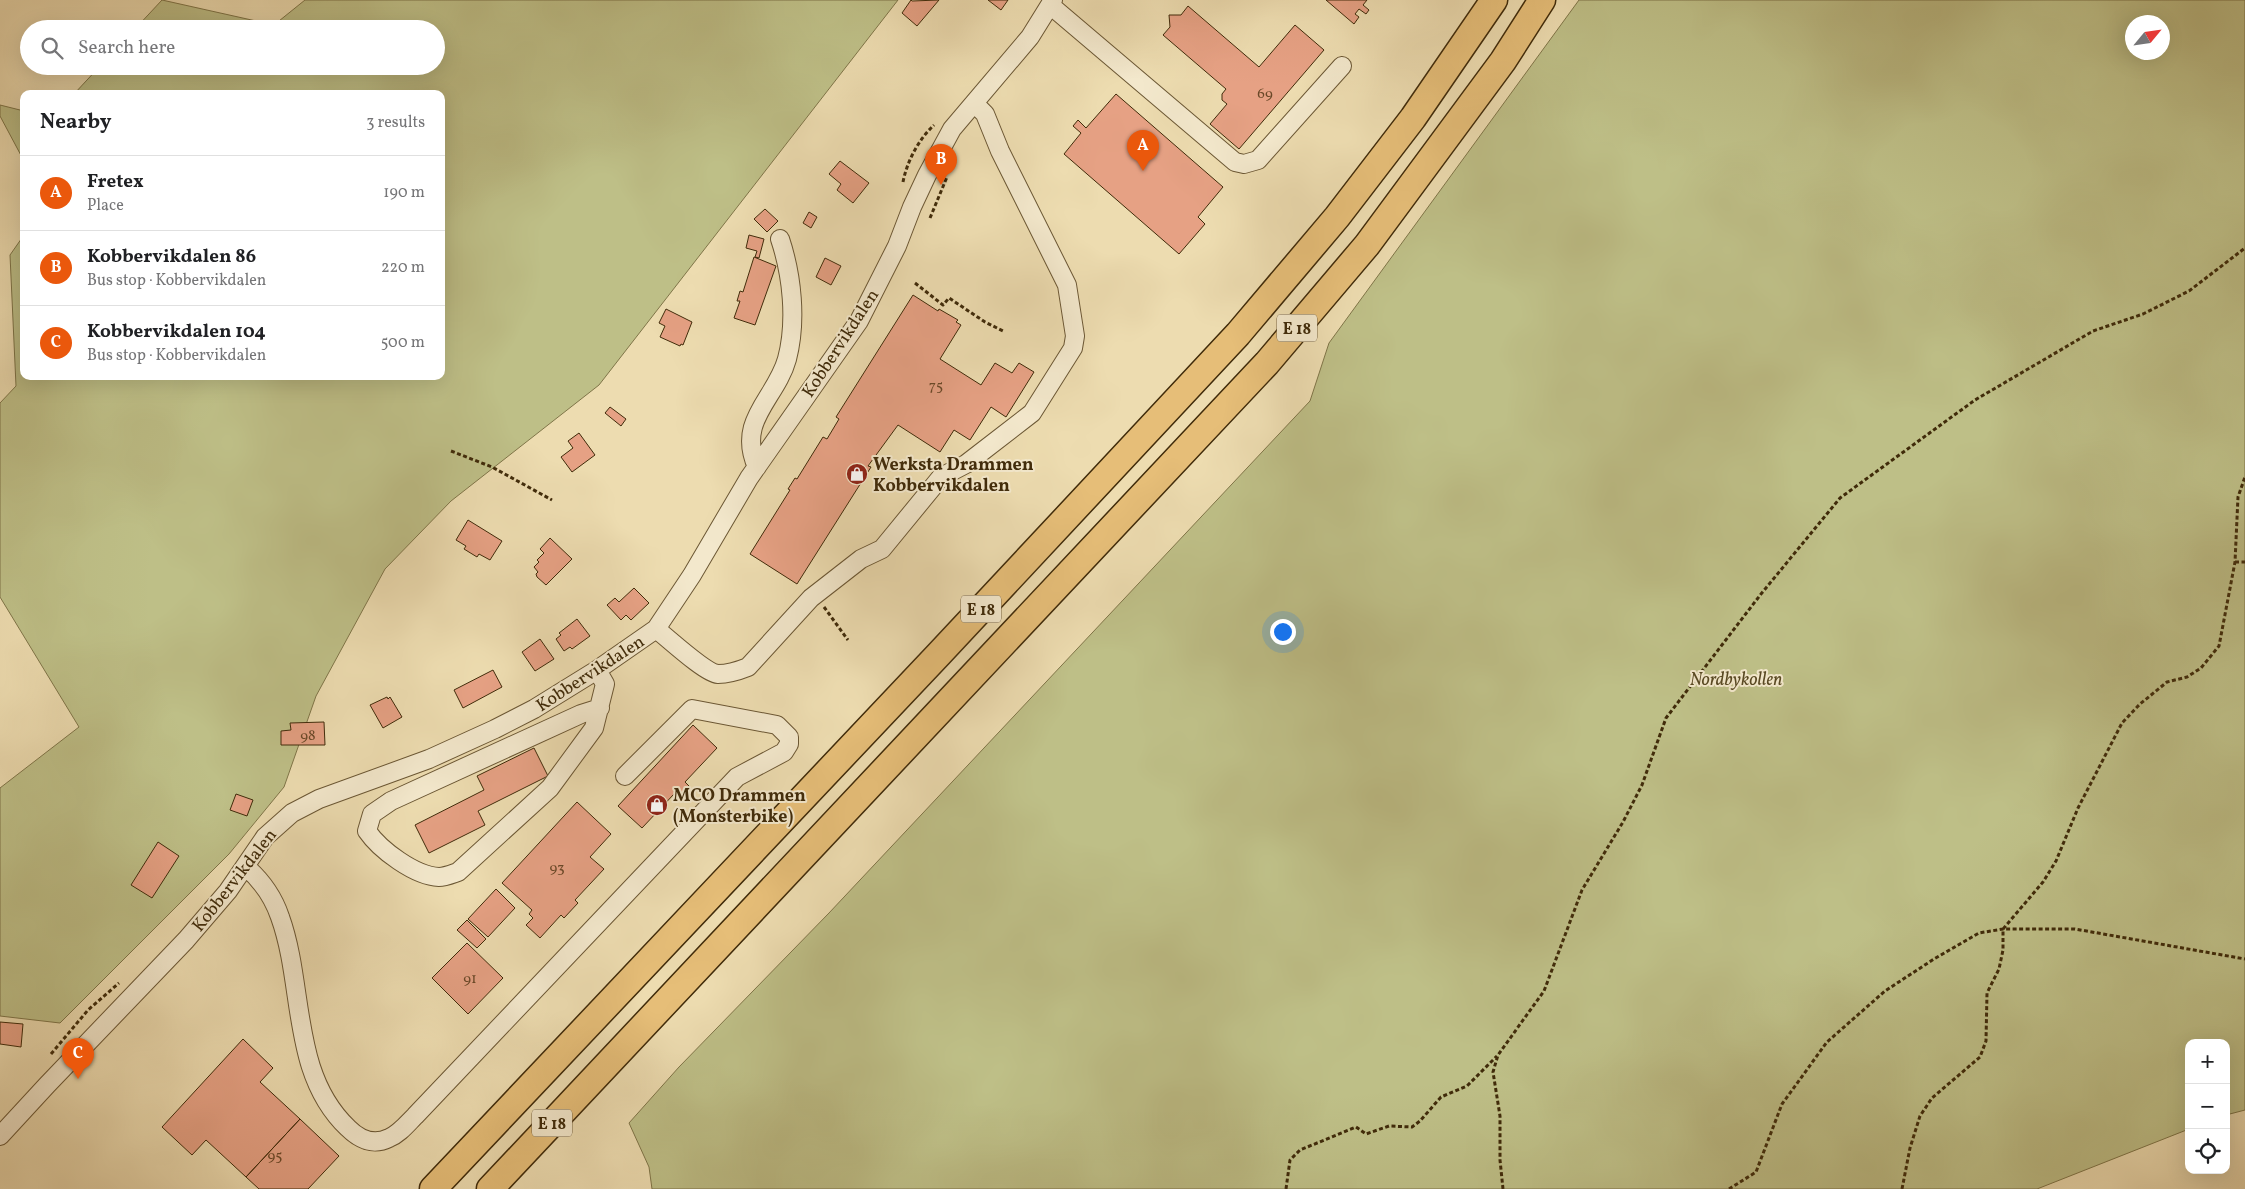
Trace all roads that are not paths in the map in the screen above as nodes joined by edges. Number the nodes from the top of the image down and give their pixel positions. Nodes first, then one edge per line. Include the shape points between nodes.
1 (1494, 0) edge
2 (1542, 0) edge
3 (1051, 2) edge
4 (1342, 66) dead end
5 (974, 103) junction
6 (780, 239) dead end
7 (757, 467) junction
8 (656, 629) junction
9 (597, 670) junction
10 (600, 708) junction
11 (625, 776) dead end
12 (246, 867) junction
13 (614, 1058) junction
14 (0, 1136) edge
15 (433, 1189) edge
16 (490, 1189) edge
17 (512, 1189) edge

1 - 15 highway, E 18 via 1470,38 1337,217 1238,334
2 - 13 highway, E 18 via 1504,61 1367,245 1267,363
3 - 4 street via 1235,162 1244,164 1258,160
3 - 5 street, Kobbervikdalen via 1030,37
5 - 7 street, Kobbervikdalen via 936,155 897,246 859,321
5 - 8 street via 985,114 1067,285 1075,336 1073,348 1032,413 966,464 940,477 882,549 861,560 812,598 748,666 735,673 715,674
6 - 7 street via 788,264 791,333 787,360 754,424 750,440
7 - 8 street, Kobbervikdalen
8 - 9 street, Kobbervikdalen
9 - 10 street via 604,684
9 - 12 street, Kobbervikdalen via 534,709 488,732 429,759 304,806 265,837
10 - 10 street via 594,728 550,788 458,872 440,877 420,874 375,843 367,831 372,814 391,801
11 - 12 street via 692,708 776,725 789,737 784,752 737,777 415,1116 397,1133 379,1141 367,1141 356,1136 342,1123 315,1078 304,1043 294,975 280,917 261,880
12 - 14 street, Kobbervikdalen via 186,940
13 - 16 highway, E 18
13 - 17 highway

